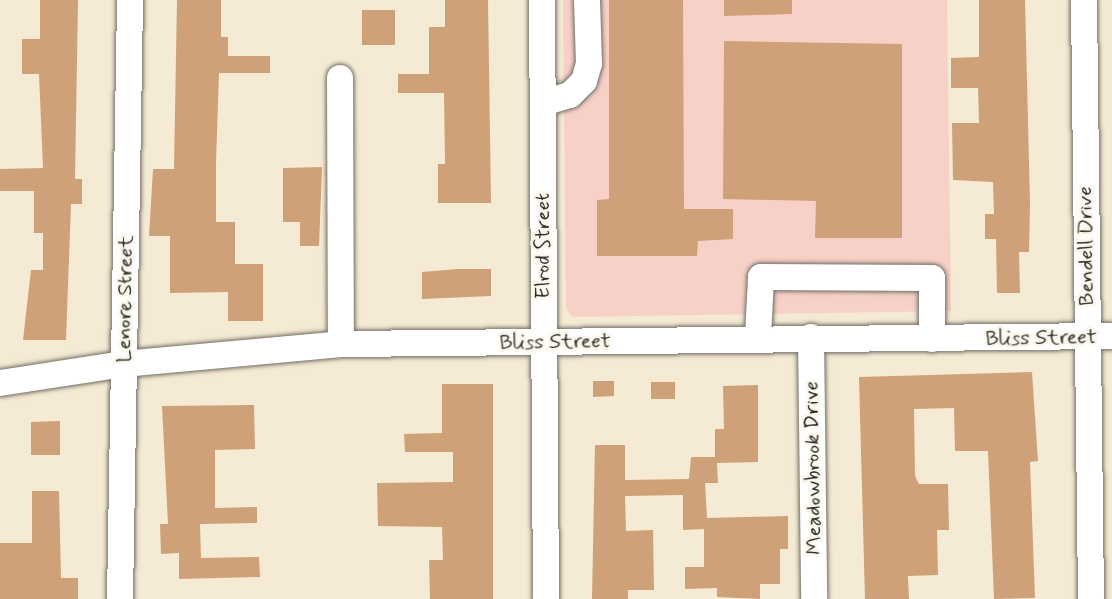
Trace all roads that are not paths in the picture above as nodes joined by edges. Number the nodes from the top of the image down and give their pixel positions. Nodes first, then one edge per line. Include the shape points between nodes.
1 (130, 0) edge
2 (542, 0) edge
3 (587, 0) edge
4 (1084, 0) edge
5 (340, 78) dead end
6 (543, 103) junction
7 (1112, 336) edge
8 (758, 337) junction
9 (811, 337) junction
10 (1087, 337) junction
11 (932, 339) junction
12 (543, 342) junction
13 (341, 344) junction
14 (123, 364) junction
15 (0, 383) edge
16 (120, 599) edge
17 (546, 599) edge
18 (814, 599) edge
19 (1091, 599) edge

1 - 14 street, Lenore Street
2 - 6 street, Elrod Street
3 - 6 street via 589,64 584,81 570,95
4 - 10 street, Bendell Drive
5 - 13 street
6 - 12 street, Elrod Street
7 - 10 street, Bliss Street
8 - 9 street, Bliss Street
8 - 11 street via 761,277 932,278
8 - 12 street, Bliss Street
9 - 11 street, Bliss Street
9 - 18 street, Meadowbrook Drive
10 - 11 street, Bliss Street
10 - 19 street, Bendell Drive
12 - 13 street, Bliss Street
12 - 17 street, Elrod Street
13 - 14 street, Bliss Street
14 - 15 street, Bliss Street
14 - 16 street, Lenore Street

